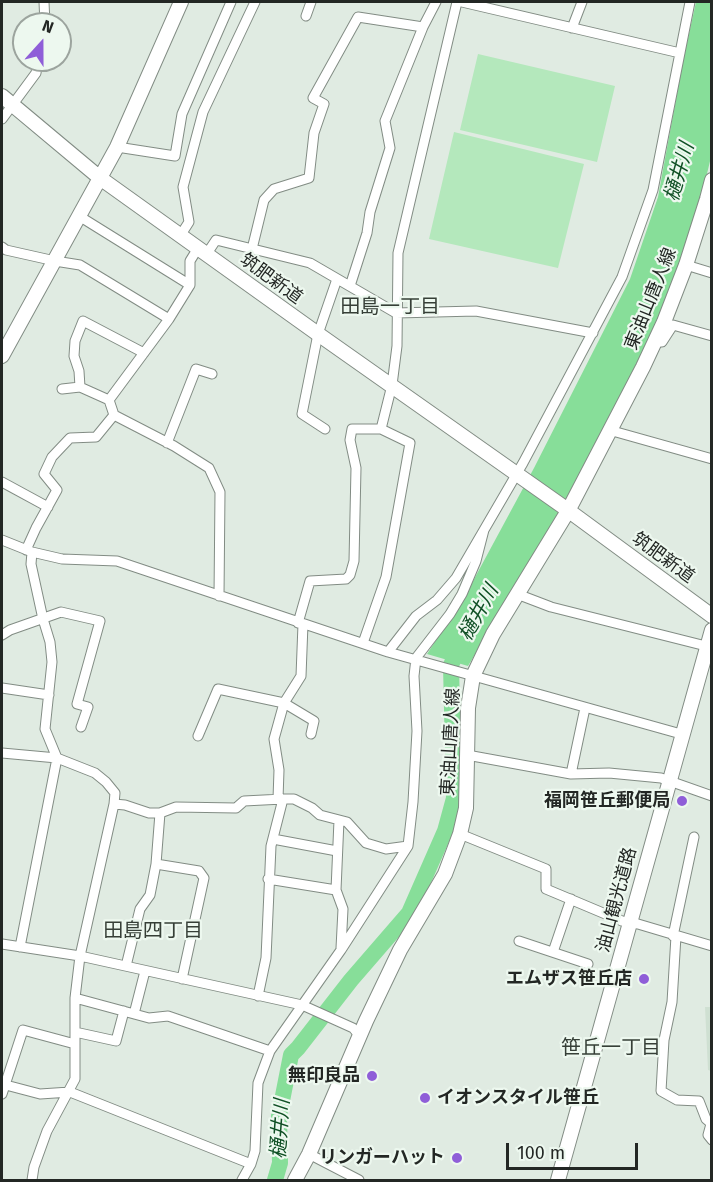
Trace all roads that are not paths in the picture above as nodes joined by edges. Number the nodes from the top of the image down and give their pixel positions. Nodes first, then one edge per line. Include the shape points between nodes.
1 (181, 2) edge
2 (231, 2) edge
3 (255, 2) edge
4 (311, 2) edge
5 (435, 2) edge
6 (459, 2) edge
7 (582, 2) edge
8 (690, 2) edge
9 (306, 16) dead end
10 (423, 27) junction
11 (572, 28) junction
12 (680, 53) junction
13 (36, 72) edge
14 (7, 100) edge
15 (2, 119) edge
16 (117, 147) junction
17 (100, 178) junction
18 (711, 180) edge
19 (79, 216) junction
20 (180, 236) junction
21 (2, 247) edge
22 (252, 249) junction
23 (202, 251) junction
24 (54, 261) junction
25 (686, 265) junction
26 (711, 273) edge
27 (337, 279) junction
28 (189, 285) junction
29 (350, 286) junction
30 (396, 313) junction
31 (169, 318) junction
32 (593, 333) junction
33 (318, 334) junction
34 (711, 336) edge
35 (655, 342) junction
36 (3, 347) edge
37 (144, 353) junction
38 (212, 374) dead end
39 (392, 385) junction
40 (80, 387) junction
41 (62, 389) dead end
42 (109, 400) junction
43 (114, 415) junction
44 (325, 429) dead end
45 (381, 429) junction
46 (609, 430) junction
47 (167, 443) junction
48 (711, 459) edge
49 (521, 478) junction
50 (2, 482) edge
51 (48, 507) junction
52 (567, 509) junction
53 (484, 530) junction
54 (2, 540) edge
55 (29, 551) junction
56 (517, 594) junction
57 (219, 596) junction
58 (711, 616) edge
59 (43, 619) junction
60 (301, 624) junction
61 (711, 630) edge
62 (2, 635) edge
63 (363, 643) junction
64 (706, 646) junction
65 (388, 652) junction
66 (419, 659) junction
67 (469, 675) junction
68 (2, 688) edge
69 (49, 695) junction
70 (284, 703) junction
71 (585, 708) junction
72 (81, 727) dead end
73 (311, 734) dead end
74 (681, 734) junction
75 (198, 736) dead end
76 (2, 753) edge
77 (467, 755) junction
78 (57, 758) junction
79 (571, 774) junction
80 (669, 781) junction
81 (710, 793) edge
82 (281, 799) junction
83 (114, 804) junction
84 (160, 813) junction
85 (339, 820) junction
86 (459, 834) junction
87 (694, 837) dead end
88 (273, 839) junction
89 (408, 846) junction
90 (337, 851) junction
91 (156, 864) junction
92 (268, 879) junction
93 (336, 890) junction
94 (571, 899) junction
95 (630, 922) junction
96 (675, 936) junction
97 (519, 941) dead end
98 (2, 944) edge
99 (711, 946) edge
100 (20, 947) junction
101 (341, 950) junction
102 (553, 952) junction
103 (80, 956) junction
104 (588, 964) dead end
105 (126, 966) junction
106 (145, 970) junction
107 (182, 979) junction
108 (258, 996) junction
109 (75, 998) junction
110 (306, 1006) junction
111 (124, 1011) junction
112 (134, 1014) junction
113 (75, 1032) junction
114 (356, 1032) junction
115 (75, 1044) junction
116 (270, 1051) junction
117 (2, 1087) edge
118 (70, 1092) junction
119 (711, 1124) edge
120 (711, 1140) edge
121 (309, 1154) junction
122 (251, 1164) junction
123 (32, 1180) edge
124 (242, 1180) edge
125 (295, 1180) edge
126 (359, 1180) edge
127 (558, 1180) edge

1 - 16 street
2 - 16 street via 182,114 174,156
3 - 20 street via 203,112 183,187 189,222
4 - 9 street
5 - 10 street
6 - 11 street
6 - 30 street via 398,253
7 - 11 street
8 - 12 street
10 - 22 street via 358,17 313,98 324,104 314,133 309,178 274,189 264,200
10 - 29 street via 385,121 390,148
11 - 12 street
12 - 32 street via 653,190 622,277
13 - 14 street
14 - 15 street
14 - 17 street, 筑肥新道
16 - 17 street
17 - 19 street
17 - 20 street, 筑肥新道
18 - 25 street, 東油山唐人線
19 - 24 street
19 - 28 street
20 - 23 street, 筑肥新道
21 - 24 street
22 - 23 street via 216,240
22 - 27 street via 310,263
23 - 28 street via 190,261
23 - 33 street, 筑肥新道
24 - 31 street via 80,265
24 - 36 street
25 - 26 street
25 - 35 street, 東油山唐人線
27 - 29 street
27 - 33 street
28 - 31 street
29 - 30 street
30 - 32 street via 476,310
30 - 39 street
31 - 37 street
32 - 49 street
33 - 39 street, 筑肥新道
33 - 44 street via 302,414
34 - 35 street via 673,325 662,342
35 - 46 street, 東油山唐人線
37 - 40 street via 83,321 74,356
37 - 42 street
38 - 47 street via 196,369
39 - 45 street
39 - 49 street, 筑肥新道
40 - 41 street
40 - 42 street
42 - 43 street
43 - 47 street
43 - 51 street via 96,437 70,438 52,458 44,474 57,490
45 - 60 street via 352,429 350,440 356,468 354,561 346,579 310,581
45 - 63 street via 410,443 386,577
46 - 48 street
46 - 52 street, 東油山唐人線
47 - 57 street via 209,468 220,492
49 - 52 street, 筑肥新道
49 - 53 street
50 - 51 street
51 - 55 street
52 - 56 street, 東油山唐人線
52 - 58 street, 筑肥新道
53 - 65 street via 456,578 416,616
53 - 66 street via 462,594
54 - 55 street
55 - 57 street via 63,558 117,561
55 - 59 street
56 - 64 street via 551,607
56 - 67 street, 東油山唐人線
57 - 60 street
59 - 62 street
59 - 69 street via 52,662
59 - 72 street via 61,612 100,621 77,704 88,707
60 - 63 street
60 - 70 street via 301,676
61 - 64 street, 油山観光道路
63 - 65 street
64 - 74 street, 油山観光道路
65 - 66 street
66 - 67 street
66 - 89 street via 414,676 417,731
67 - 71 street
67 - 77 street, 東油山唐人線
68 - 69 street
69 - 78 street via 45,729
70 - 73 street via 314,721
70 - 75 street via 218,689
70 - 82 street via 274,740
71 - 74 street
71 - 79 street
74 - 80 street, 油山観光道路
76 - 78 street
77 - 79 street
77 - 86 street, 東油山唐人線 via 466,808
78 - 83 street via 95,773 114,793
78 - 100 street
79 - 80 street via 609,773
80 - 81 street
80 - 95 street, 油山観光道路
82 - 84 street via 244,801 236,808 176,807
82 - 85 street via 294,799
82 - 88 street
83 - 84 street
83 - 103 street
84 - 91 street
85 - 89 street via 347,822 366,843 386,849
85 - 90 street
86 - 94 street via 546,869 546,889
86 - 114 street, 東油山唐人線 via 445,874
87 - 96 street
88 - 90 street
88 - 92 street
89 - 101 street
90 - 93 street
91 - 105 street
91 - 107 street via 199,871 204,878
92 - 93 street
92 - 108 street via 266,958
93 - 101 street via 343,909
94 - 95 street
94 - 102 street
95 - 96 street
95 - 127 street, 油山観光道路
96 - 99 street
96 - 119 street via 661,1091 677,1100 699,1101
97 - 102 street
98 - 100 street
100 - 103 street
101 - 110 street
102 - 104 street
103 - 105 street
103 - 109 street
105 - 106 street
106 - 107 street
106 - 112 street
107 - 108 street
108 - 110 street
109 - 111 street
109 - 113 street
110 - 114 street
110 - 116 street
111 - 112 street
111 - 113 street via 117,1041
112 - 116 street via 149,1018 168,1016
113 - 115 street
114 - 121 street, 東油山唐人線
115 - 117 street via 23,1030
115 - 118 street via 75,1079
116 - 122 street via 258,1083
117 - 118 street via 40,1094
118 - 122 street
118 - 123 street via 48,1131
119 - 120 street
121 - 125 street, 東油山唐人線
121 - 126 street
122 - 124 street

